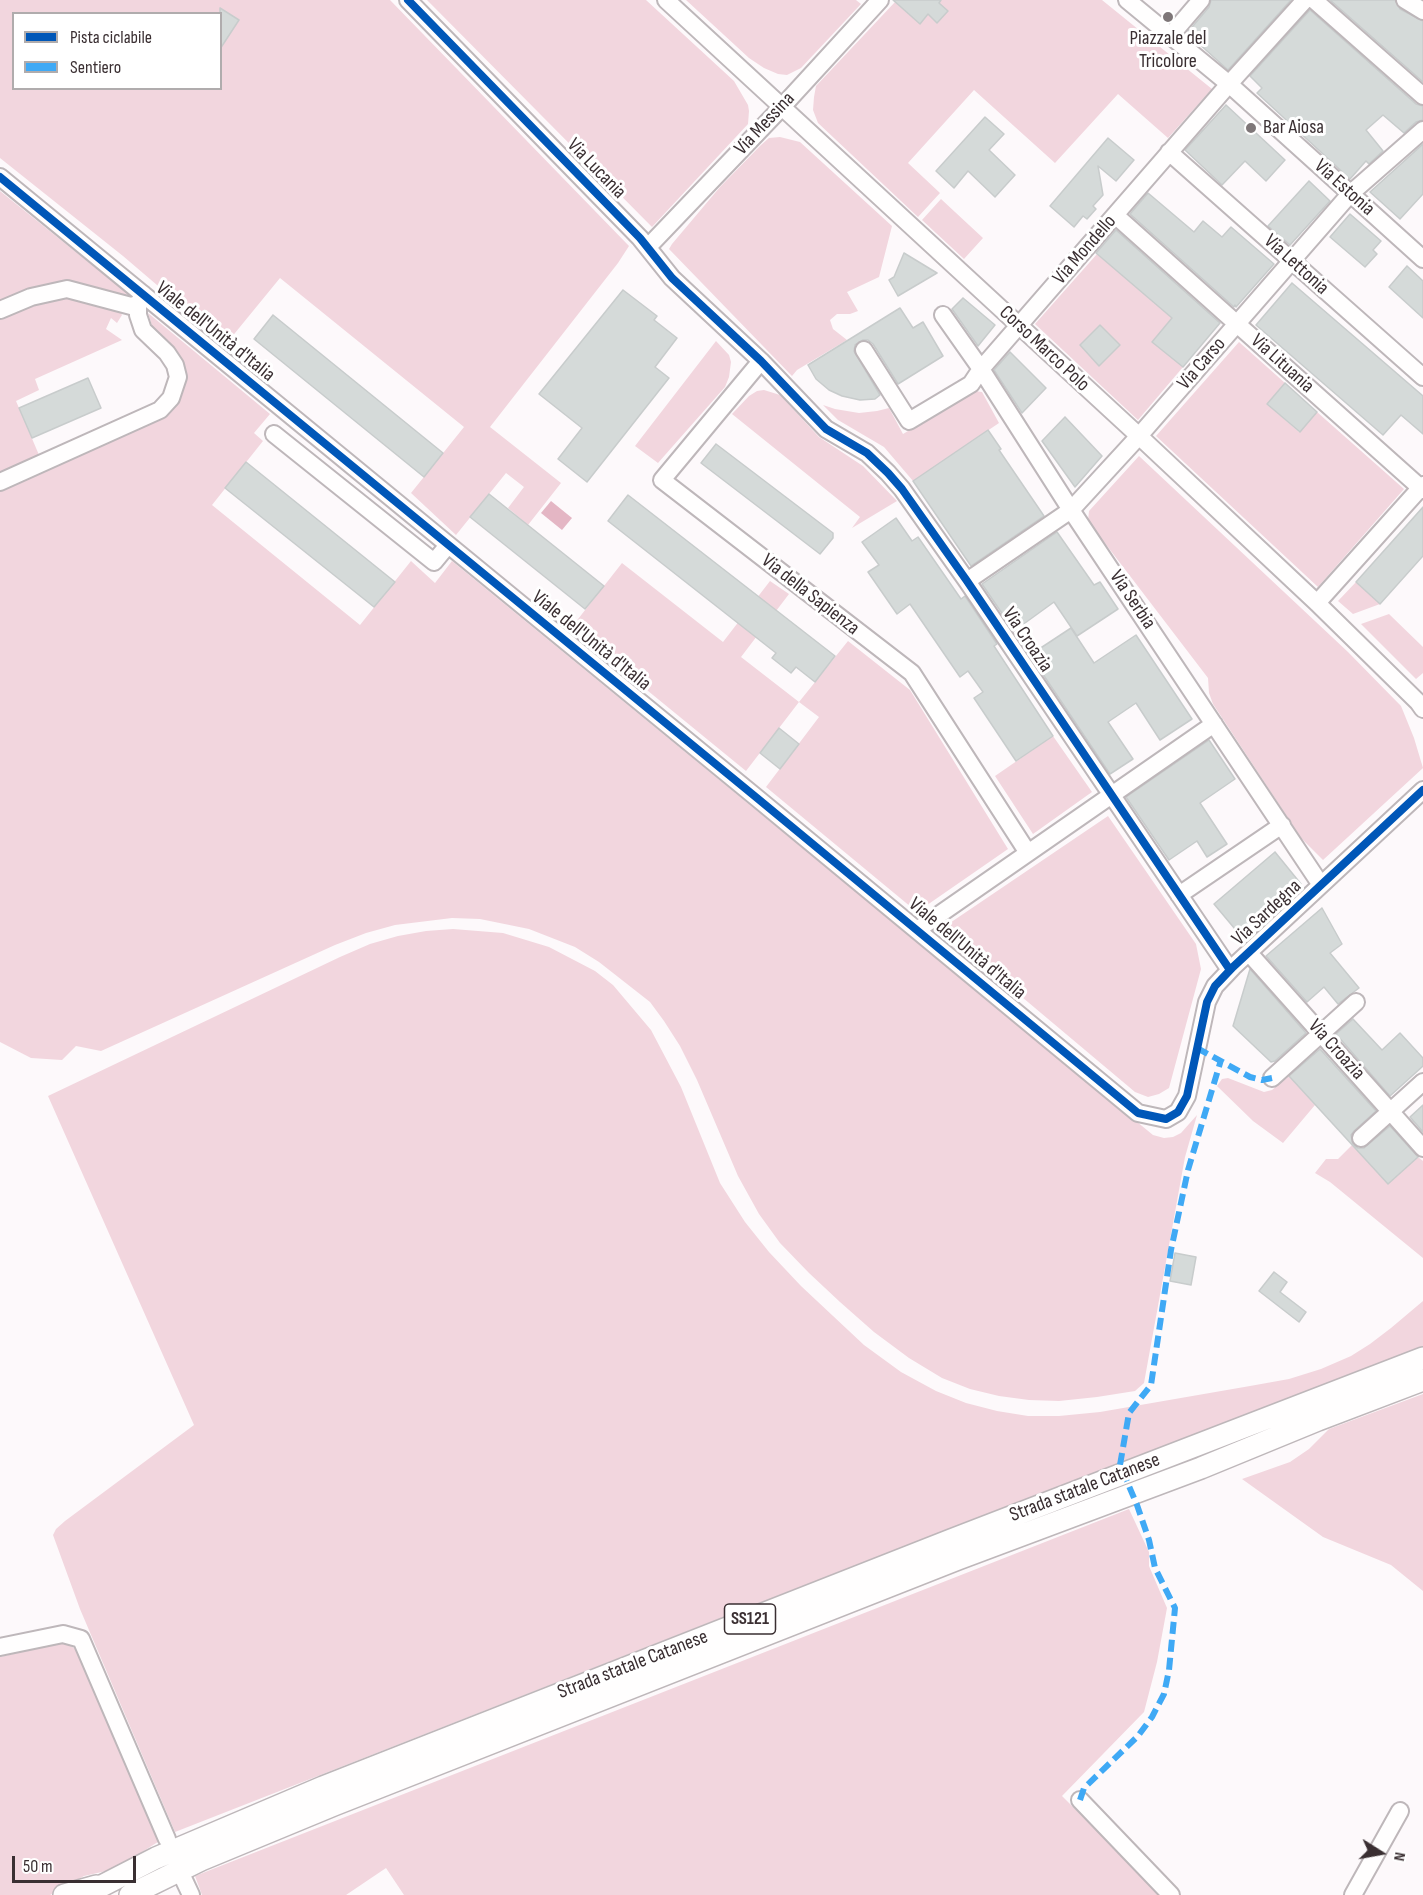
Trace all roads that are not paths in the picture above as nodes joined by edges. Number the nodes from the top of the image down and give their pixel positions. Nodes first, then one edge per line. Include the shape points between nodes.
1 (408, 0) edge
2 (666, 0) edge
3 (1127, 0) edge
4 (1201, 0) edge
5 (1305, 0) edge
6 (1314, 0) edge
7 (1405, 0) edge
8 (877, 1) edge
9 (1423, 11) edge
10 (1171, 35) junction
11 (1228, 84) junction
12 (1423, 96) edge
13 (781, 108) junction
14 (1423, 130) edge
15 (1169, 152) junction
16 (0, 177) edge
17 (1350, 194) junction
18 (1115, 215) junction
19 (648, 247) junction
20 (1423, 259) edge
21 (1292, 261) junction
22 (141, 299) junction
23 (0, 310) edge
24 (943, 315) dead end
25 (1237, 324) junction
26 (1019, 326) junction
27 (864, 350) dead end
28 (761, 361) junction
29 (981, 369) junction
30 (1423, 377) edge
31 (274, 434) dead end
32 (1138, 436) junction
33 (0, 482) edge
34 (1422, 488) edge
35 (1071, 510) junction
36 (448, 545) junction
37 (967, 580) junction
38 (1317, 603) junction
39 (1421, 705) edge
40 (1214, 724) junction
41 (1423, 790) edge
42 (1112, 795) junction
43 (1282, 825) junction
44 (1028, 853) junction
45 (1322, 885) junction
46 (1179, 895) junction
47 (917, 930) junction
48 (1249, 952) junction
49 (1230, 970) junction
50 (1356, 1002) dead end
51 (1322, 1033) junction
52 (1272, 1078) dead end
53 (1423, 1082) edge
54 (1391, 1111) junction
55 (1166, 1119) joint
56 (1360, 1138) dead end
57 (1423, 1148) edge
58 (1423, 1358) edge
59 (1423, 1380) edge
60 (0, 1647) edge
61 (1080, 1800) dead end
62 (1400, 1811) dead end
63 (166, 1839) dead end
64 (105, 1883) junction
65 (64, 1895) edge
66 (84, 1895) edge
67 (130, 1895) edge
68 (1171, 1895) edge
69 (1353, 1895) edge

1 - 19 street, Via Lucania
2 - 13 street, Corso Marco Polo
3 - 10 street, Via Estonia
4 - 10 street
5 - 11 street, Via Mondello
6 - 12 street
7 - 9 street
8 - 13 street, Via Messina
10 - 11 street, Via Estonia
11 - 15 street, Via Mondello
11 - 17 street, Via Estonia
13 - 19 street, Via Messina
13 - 26 street, Corso Marco Polo
14 - 17 street, Via Carso
15 - 18 street, Via Mondello
15 - 21 street, Via Lettonia
16 - 22 street, Viale dell'Unità d'Italia
17 - 20 street, Via Estonia
17 - 21 street, Via Carso
18 - 25 street, Via Lituania
18 - 26 street, Via Mondello
19 - 28 street, Via Lucania via 672,278
21 - 25 street, Via Carso
21 - 30 street, Via Lettonia
22 - 23 street via 131,306 67,289 31,297
22 - 33 street via 138,315 143,330 175,365 178,376 171,398 160,410
22 - 36 street, Viale dell'Unità d'Italia
24 - 29 street, Via Serbia
25 - 32 street, Via Carso
25 - 34 street, Via Lituania
26 - 29 street, Via Mondello
26 - 32 street, Corso Marco Polo
27 - 29 street, Via Mondello via 909,421 970,384
28 - 37 street, Via Croazia via 826,429 867,453 888,473
28 - 44 street, Via della Sapienza via 662,480 912,674
29 - 35 street, Via Serbia
31 - 36 street via 434,562
32 - 35 street, Via Carso
32 - 38 street, Corso Marco Polo
34 - 38 street
35 - 37 street, Via Carso
35 - 40 street, Via Serbia
36 - 47 street, Viale dell'Unità d'Italia
37 - 42 street, Via Croazia
38 - 39 street, Corso Marco Polo
40 - 42 street
40 - 43 street, Via Serbia
41 - 45 street, Via Sardegna
42 - 44 street
42 - 46 street, Via Croazia
43 - 45 street, Via Serbia
43 - 46 street
44 - 47 street
45 - 48 street, Via Sardegna
46 - 49 street, Via Croazia
47 - 55 street, Viale dell'Unità d'Italia via 1138,1113
48 - 49 street, Via Sardegna
48 - 51 street, Via Croazia
49 - 55 street, Via Sardegna via 1215,986 1208,1002 1187,1096 1178,1112
50 - 51 street
51 - 52 street
51 - 54 street, Via Croazia
53 - 54 street
54 - 56 street
54 - 57 street, Via Croazia
58 - 64 main road, Strada statale Catanese / SS121 via 323,1787
59 - 67 main road, Strada statale Catanese / SS121 via 334,1805 201,1860
60 - 63 street via 63,1634 81,1639
61 - 68 street
62 - 69 street
64 - 65 main road
64 - 66 main road, Strada statale Catanese / SS121

